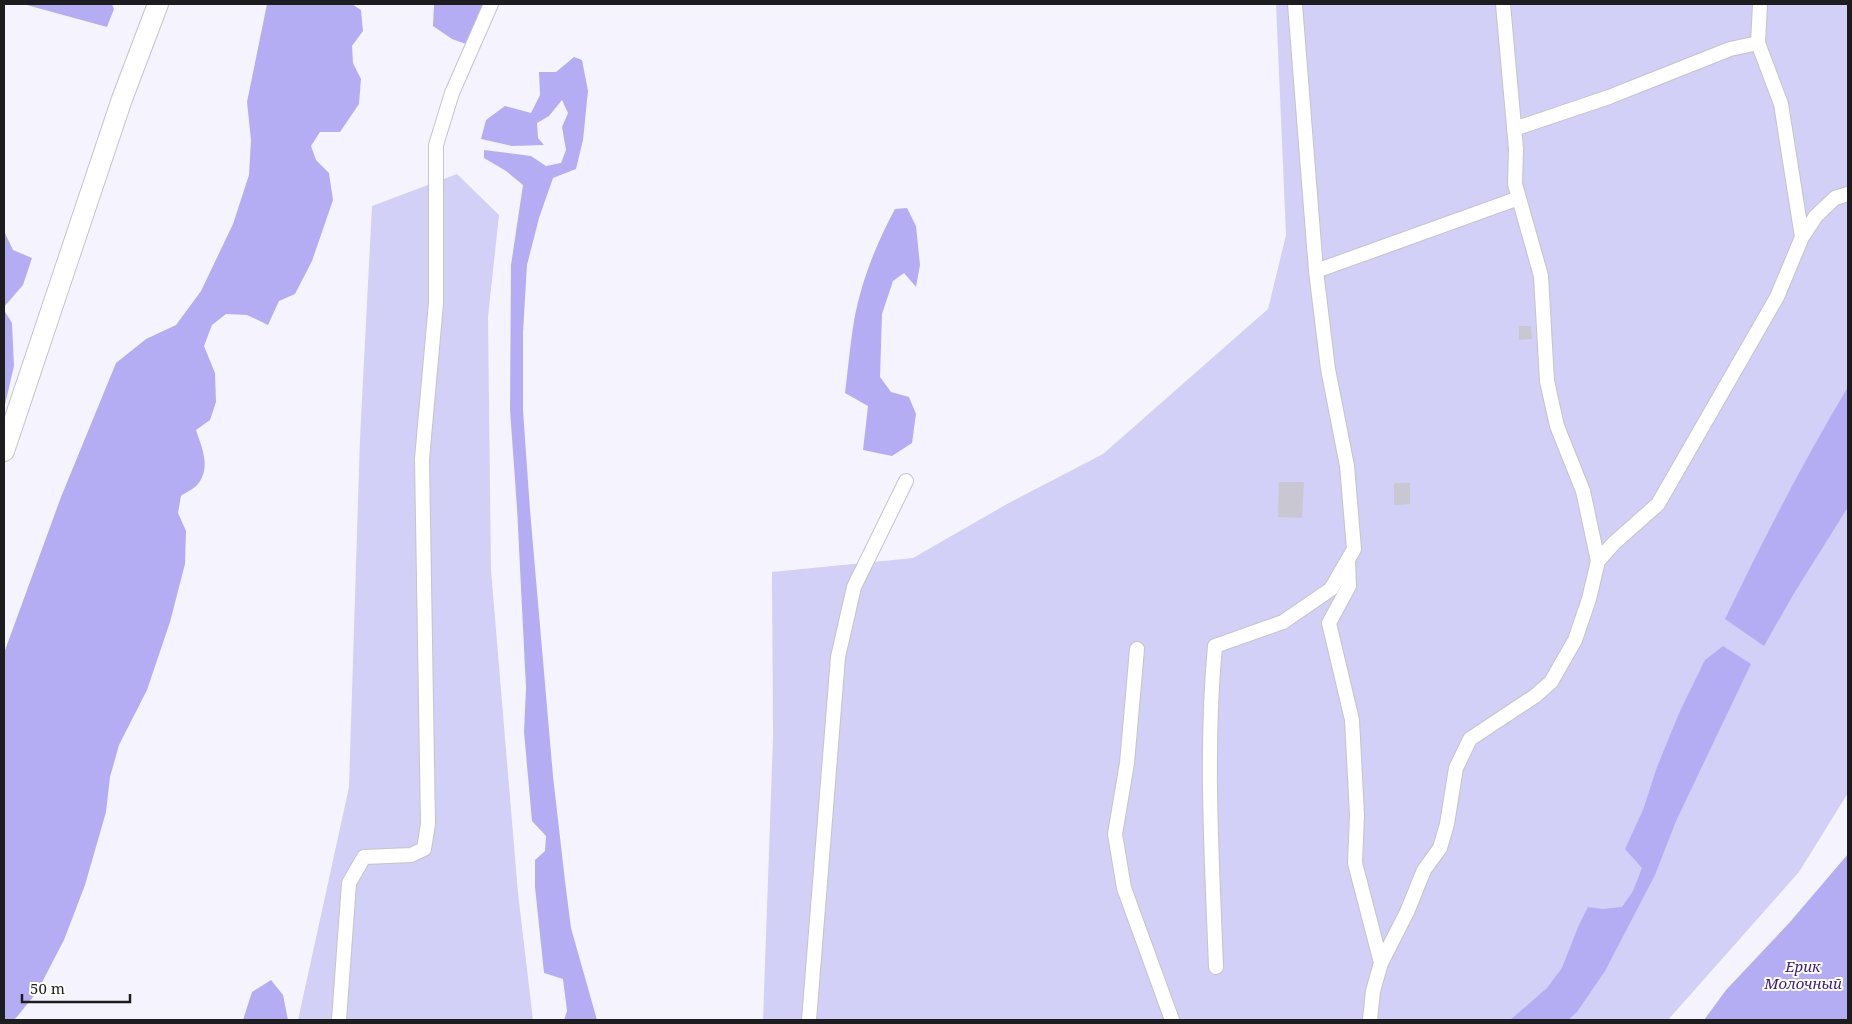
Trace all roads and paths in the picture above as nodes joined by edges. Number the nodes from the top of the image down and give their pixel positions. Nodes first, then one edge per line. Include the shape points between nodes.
1 (158, 4) edge
2 (490, 4) edge
3 (1295, 4) edge
4 (1503, 4) edge
5 (1760, 4) edge
6 (1758, 43) junction
7 (1514, 129) junction
8 (1848, 194) edge
9 (1519, 198) junction
10 (1802, 237) junction
11 (1316, 271) junction
12 (4, 451) edge
13 (906, 481) dead end
14 (1348, 560) junction
15 (1598, 561) junction
16 (1137, 649) dead end
17 (1381, 962) junction
18 (1216, 967) dead end
19 (339, 1020) edge
20 (809, 1020) edge
21 (1172, 1020) edge
22 (1370, 1020) edge

1 - 12 street via 122,99
2 - 19 street via 452,93 436,145 436,303 422,459 426,841 424,849 411,855 364,857 349,883
3 - 11 street
4 - 7 street
5 - 6 street
6 - 7 street via 1730,49 1609,98
6 - 10 street via 1781,104
7 - 9 street via 1515,184
8 - 10 street via 1835,198 1816,216
9 - 11 street
9 - 15 street via 1541,276 1547,381 1557,426 1583,491
10 - 15 street via 1777,297 1658,504
11 - 14 street via 1328,369 1347,466 1354,549
13 - 20 street via 854,587 838,657
14 - 17 street via 1349,586 1329,623 1352,720 1357,815 1355,863
14 - 18 street via 1331,589 1283,622 1215,646 1210,701
15 - 17 street via 1575,640 1551,682 1470,739 1456,768 1440,848 1424,870
16 - 21 street via 1127,763 1115,834 1124,888
17 - 22 street via 1373,990

